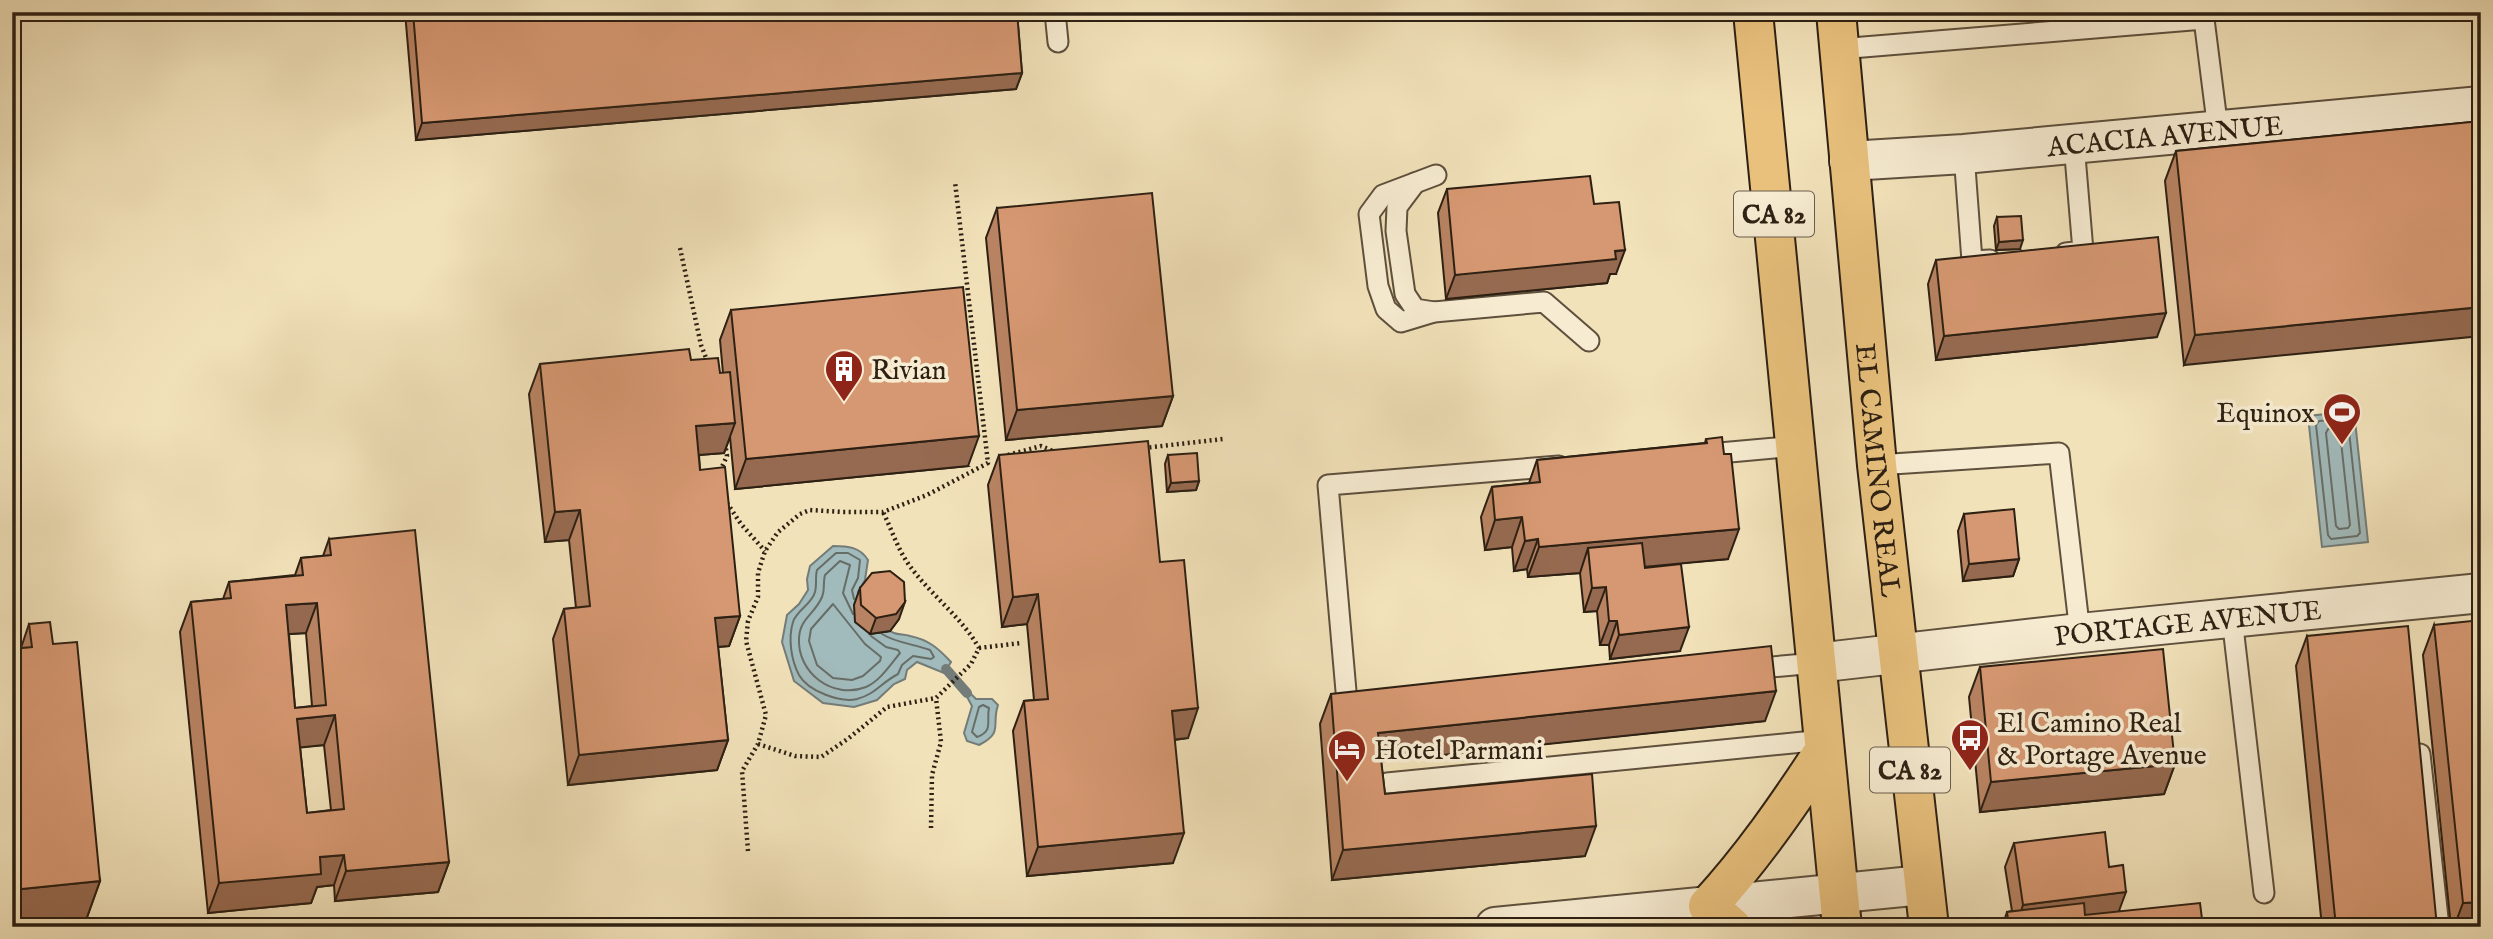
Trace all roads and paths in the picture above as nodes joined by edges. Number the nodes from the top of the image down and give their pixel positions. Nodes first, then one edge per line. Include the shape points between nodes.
1 (1055, 12) edge
2 (1753, 12) edge
3 (1838, 31) edge
4 (1058, 41) dead end
5 (2481, 106) edge
6 (2218, 131) junction
7 (2074, 144) junction
8 (1964, 154) junction
9 (1849, 161) junction
10 (1436, 175) dead end
11 (955, 182) dead end
12 (1416, 183) junction
13 (680, 248) dead end
14 (2041, 255) edge
15 (2014, 257) edge
16 (1434, 312) junction
17 (1588, 341) dead end
18 (711, 369) edge
19 (724, 431) edge
20 (1223, 439) dead end
21 (1797, 446) junction
22 (1141, 449) edge
23 (1063, 455) edge
24 (1682, 456) edge
25 (988, 463) junction
26 (1877, 464) junction
27 (1573, 465) edge
28 (719, 473) edge
29 (725, 500) edge
30 (883, 512) junction
31 (765, 551) junction
32 (2481, 593) edge
33 (2232, 618) junction
34 (2080, 633) junction
35 (1021, 643) dead end
36 (979, 648) junction
37 (1897, 655) junction
38 (1816, 663) junction
39 (1736, 670) edge
40 (936, 698) junction
41 (1372, 711) edge
42 (2418, 737) edge
43 (758, 744) junction
44 (1823, 746) junction
45 (1387, 783) edge
46 (930, 828) dead end
47 (748, 851) dead end
48 (1923, 885) junction
49 (2264, 893) dead end
50 (1840, 910) edge
51 (1720, 916) edge
52 (1543, 925) edge
53 (1495, 927) edge
54 (1928, 927) edge
55 (2439, 927) edge

1 - 4 lane
2 - 21 main road, CA 82
3 - 6 lane via 2204,19
3 - 9 main road, EL CAMINO REAL / CA 82
5 - 6 street, ACACIA AVENUE
6 - 7 street, ACACIA AVENUE
7 - 8 street, ACACIA AVENUE
7 - 14 lane via 2083,251
8 - 9 street, ACACIA AVENUE
8 - 15 lane via 1972,261
9 - 26 main road, EL CAMINO REAL / CA 82
10 - 12 lane
11 - 25 path
12 - 16 lane via 1397,207 1401,269 1405,295 1415,309
12 - 16 lane via 1383,195 1369,214 1378,286 1385,309 1401,322
13 - 18 path via 701,345
16 - 17 lane via 1544,302
19 - 28 path via 727,456
20 - 22 path
21 - 24 lane
21 - 38 main road, CA 82
23 - 25 path via 1041,446
25 - 30 path
26 - 34 lane via 2059,453
26 - 37 main road, EL CAMINO REAL / CA 82
27 - 41 lane via 1328,485 1348,714
29 - 31 path
30 - 31 path via 810,510 778,532
30 - 36 path via 907,562
31 - 43 path via 746,641 766,715
32 - 33 street, PORTAGE AVENUE via 2404,608
33 - 34 street, PORTAGE AVENUE
33 - 49 lane
34 - 37 street, PORTAGE AVENUE
35 - 36 path
36 - 40 path via 971,664
37 - 38 street, PORTAGE AVENUE
37 - 48 main road, EL CAMINO REAL / CA 82
38 - 39 lane
38 - 44 main road, CA 82
40 - 43 path via 887,707 821,757 794,756
40 - 46 path via 942,742 932,775
42 - 55 lane
43 - 47 path via 742,771
44 - 45 lane
44 - 50 main road, CA 82
44 - 51 main road via 1779,821 1743,867
48 - 50 street
48 - 54 main road, EL CAMINO REAL / CA 82
50 - 51 street
51 - 52 street
52 - 53 street

